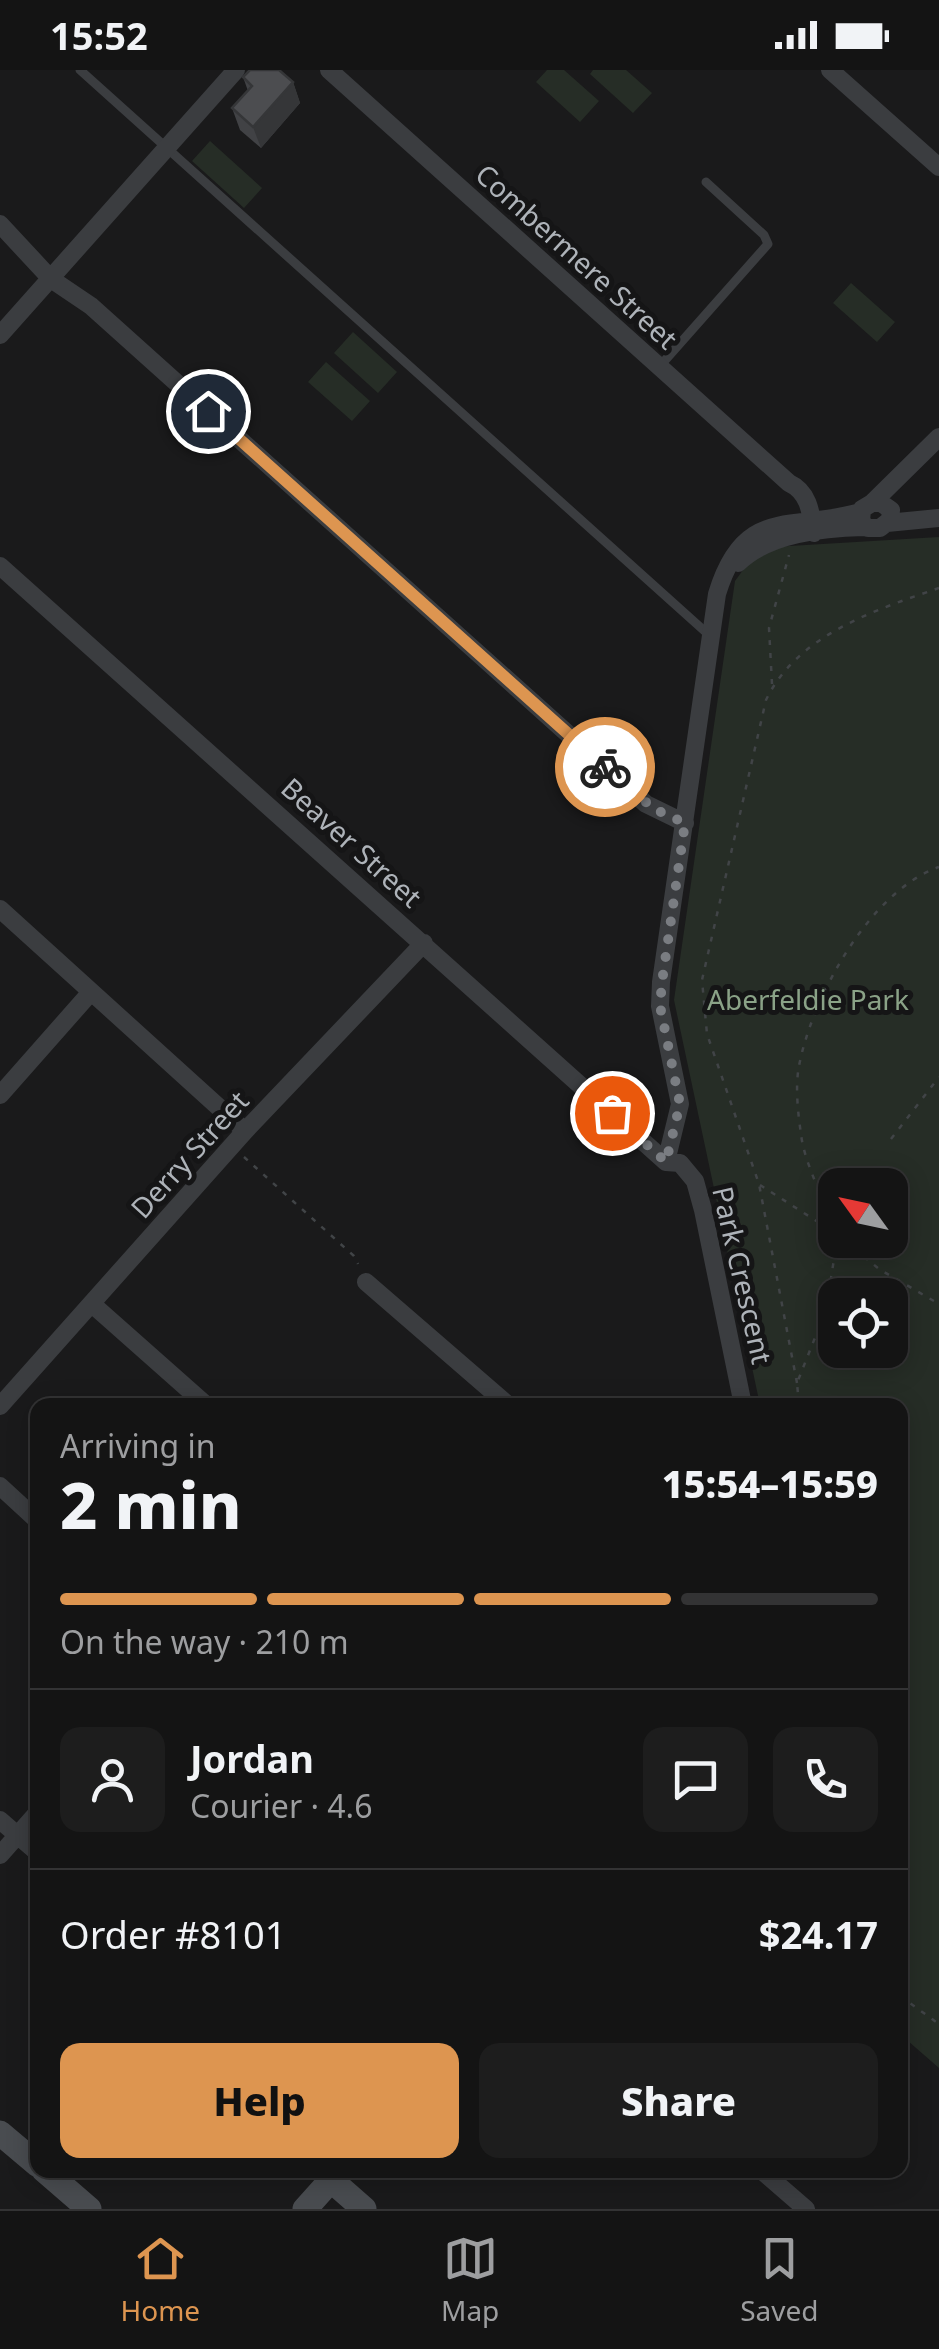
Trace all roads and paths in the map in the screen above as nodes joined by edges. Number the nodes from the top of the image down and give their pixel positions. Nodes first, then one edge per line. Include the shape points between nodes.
1 (80, 70) edge
2 (236, 70) edge
3 (329, 70) edge
4 (830, 70) edge
5 (166, 149) junction
6 (939, 167) edge
7 (706, 182) dead end
8 (6, 230) edge
9 (55, 274) junction
10 (0, 336) edge
11 (660, 367) junction
12 (939, 437) edge
13 (910, 468) junction
14 (866, 514) junction
15 (890, 514) junction
16 (935, 518) edge
17 (803, 529) junction
18 (0, 566) edge
19 (939, 588) edge
20 (711, 637) junction
21 (772, 686) junction
22 (685, 823) junction
23 (939, 867) edge
24 (0, 909) edge
25 (424, 943) junction
26 (92, 992) junction
27 (939, 1077) edge
28 (0, 1094) edge
29 (245, 1131) junction
30 (891, 1139) dead end
31 (231, 1146) junction
32 (666, 1162) junction
33 (759, 1184) junction
34 (818, 1184) edge
35 (818, 1222) edge
36 (834, 1258) edge
37 (866, 1258) edge
38 (366, 1282) joint
39 (92, 1304) junction
40 (939, 1304) edge
41 (797, 1382) junction
42 (198, 1398) edge
43 (500, 1398) edge
44 (742, 1398) edge
45 (798, 1398) edge
46 (0, 1406) edge
47 (0, 1486) edge
48 (30, 1514) edge
49 (0, 1820) edge
50 (30, 1821) edge
51 (17, 1835) junction
52 (30, 1846) edge
53 (0, 1855) edge
54 (908, 2002) edge
55 (939, 2024) edge
56 (0, 2133) edge
57 (30, 2158) edge
58 (53, 2178) edge
59 (333, 2178) edge
60 (338, 2178) edge
61 (770, 2178) edge
62 (90, 2209) edge
63 (305, 2209) edge
64 (364, 2209) edge
65 (806, 2209) edge

1 - 5 lane
2 - 5 street
3 - 11 street, Combermere Street
4 - 6 street
5 - 9 street
5 - 20 lane
7 - 11 lane via 768,244
8 - 9 street
9 - 10 street
9 - 22 street via 646,804
11 - 17 street, Combermere Street via 804,494
12 - 13 street
13 - 14 street
13 - 15 street
14 - 15 street via 881,503
14 - 15 street via 876,528
14 - 17 street
15 - 16 street
17 - 20 street via 767,530 744,543 726,566
17 - 21 path via 769,628
18 - 25 street, Beaver Street
19 - 21 path via 821,638
20 - 22 street
21 - 33 path via 702,980 706,1034
22 - 32 street via 660,1006 680,1104
23 - 34 path via 918,874 868,922 822,994 798,1068 801,1138
24 - 26 street
25 - 29 street, Derry Street
25 - 32 street, Beaver Street
26 - 28 street
26 - 29 street
27 - 30 path
29 - 31 street, Derry Street
31 - 38 path via 354,1256
31 - 39 street, Derry Street
32 - 44 street, Park Crescent via 680,1163 699,1196
33 - 35 path
33 - 41 path
36 - 41 path via 826,1310
37 - 40 path
38 - 43 street
39 - 42 street
39 - 46 street, Derry Street
41 - 45 path
47 - 48 street
49 - 51 street
50 - 51 street
51 - 52 street
51 - 53 street
54 - 55 path
56 - 57 street
58 - 62 street
59 - 63 street
60 - 64 street
61 - 65 street

